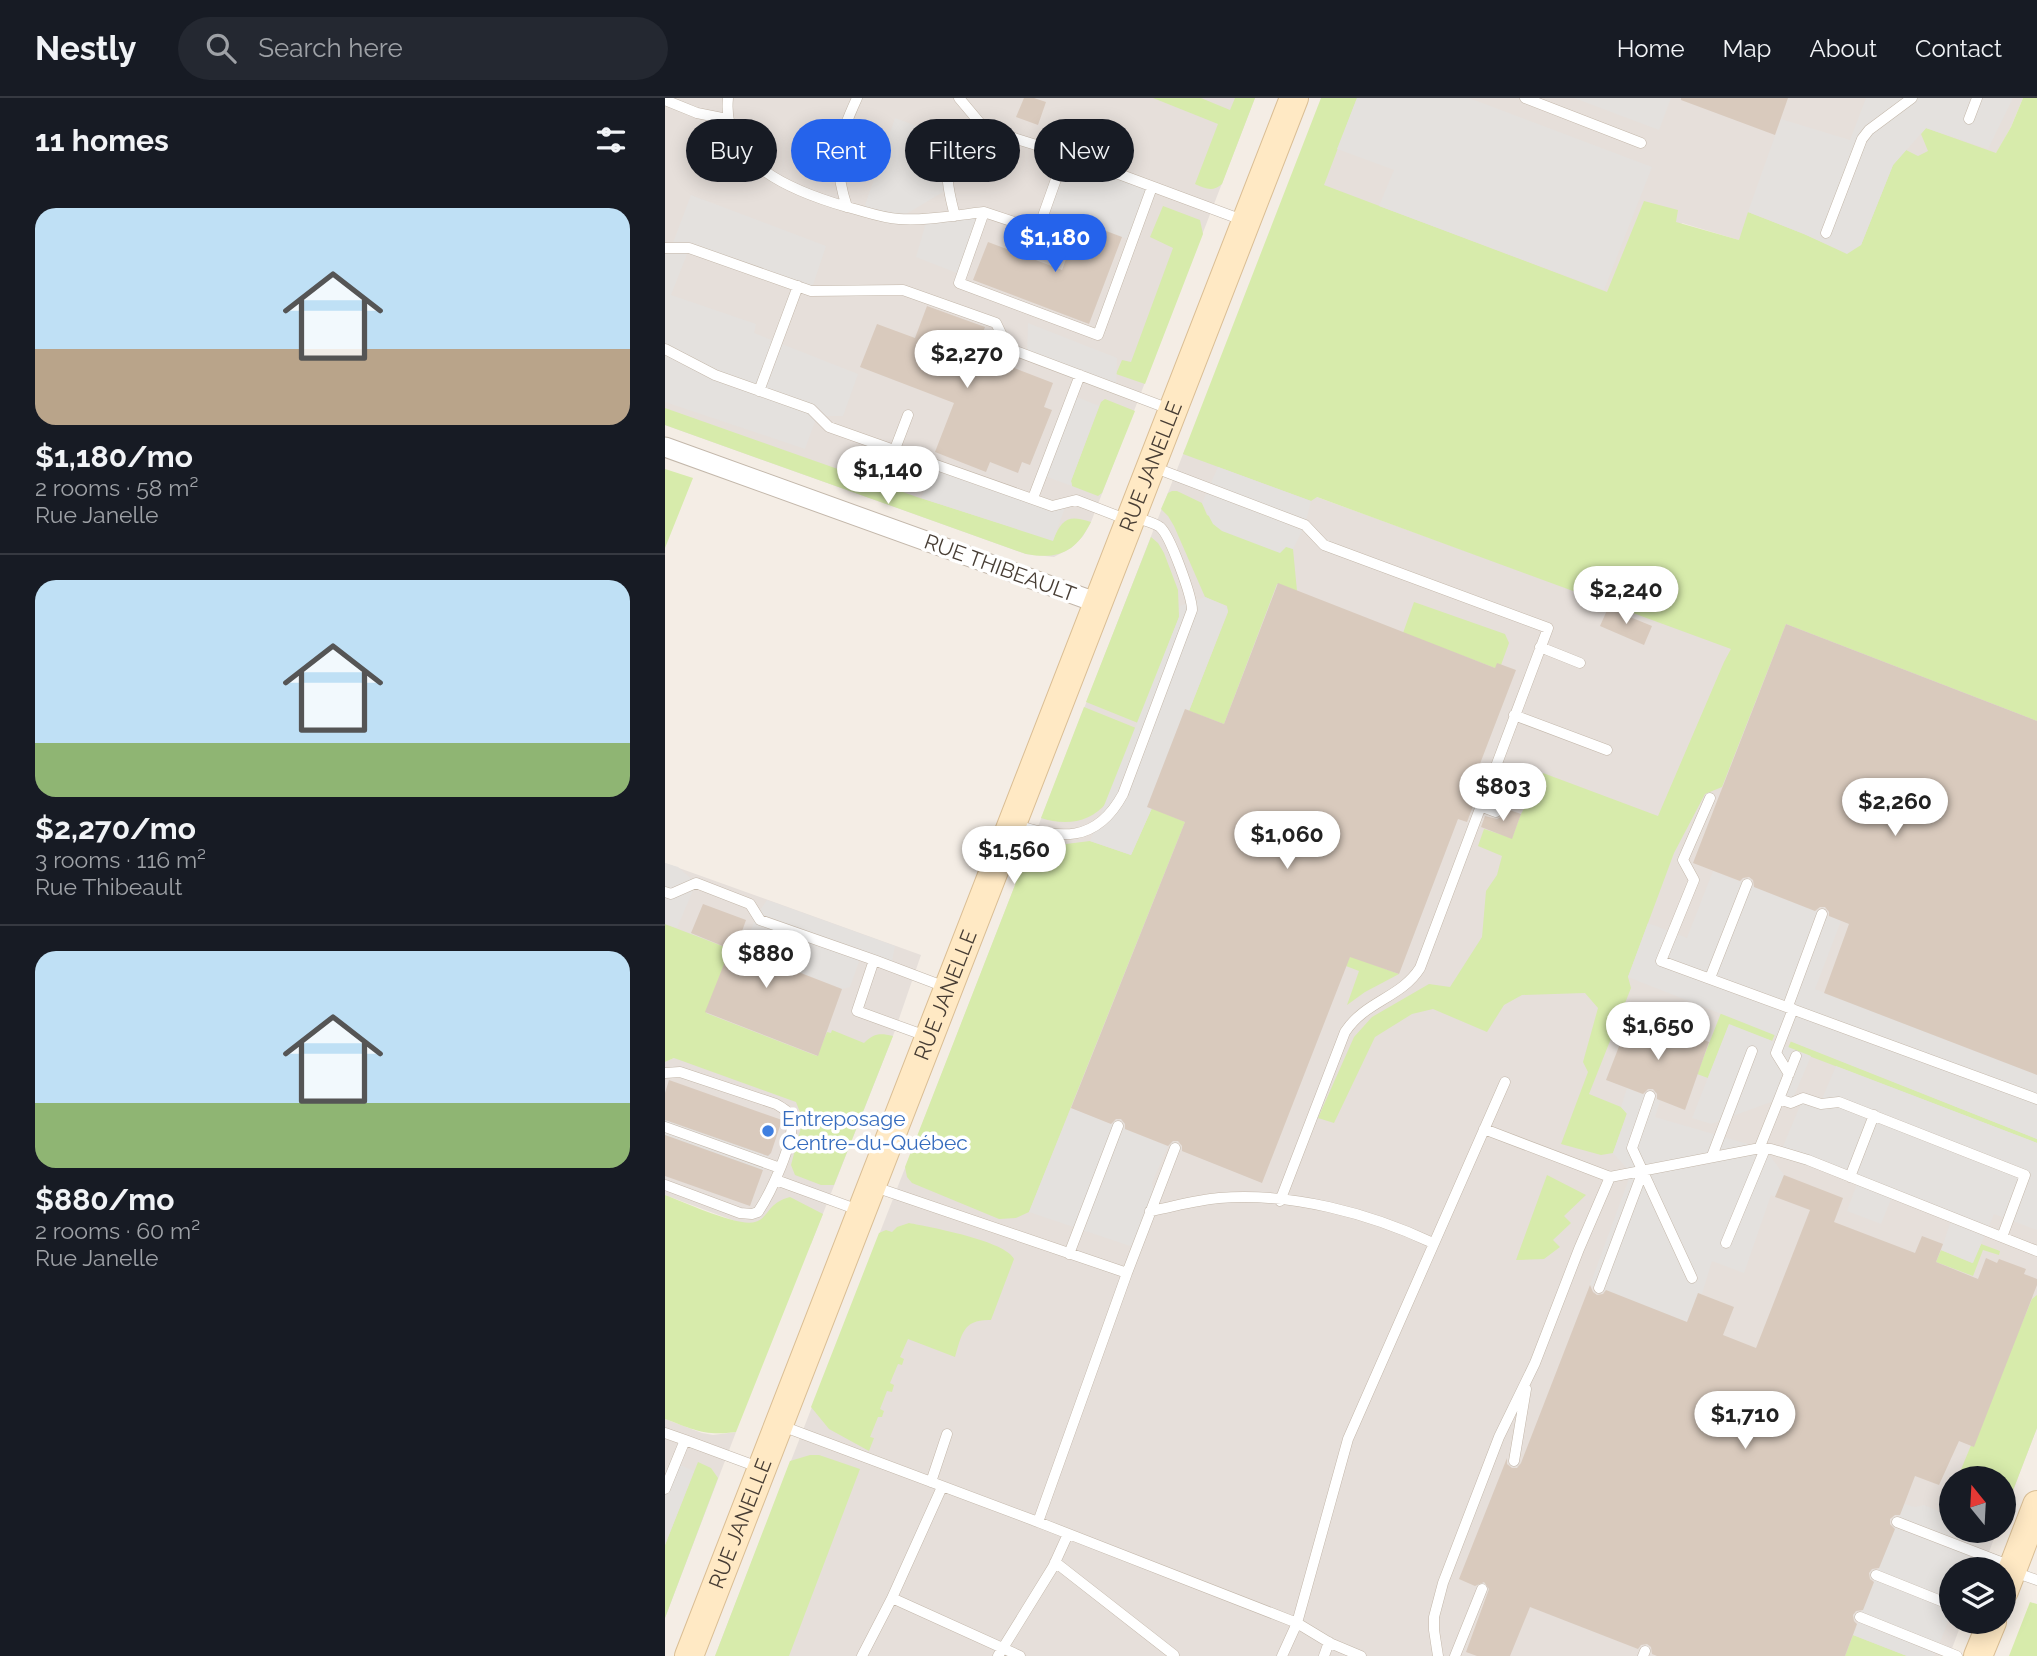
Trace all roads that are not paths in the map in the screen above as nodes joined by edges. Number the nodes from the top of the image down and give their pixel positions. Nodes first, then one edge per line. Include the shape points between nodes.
1 (728, 98) edge
2 (857, 98) edge
3 (960, 98) edge
4 (1294, 98) edge
5 (1525, 98) edge
6 (1912, 98) edge
7 (1977, 98) edge
8 (665, 100) edge
9 (727, 119) joint
10 (975, 119) edge
11 (1969, 119) dead end
12 (1641, 143) dead end
13 (777, 180) edge
14 (1134, 180) edge
15 (948, 182) edge
16 (1055, 182) edge
17 (1152, 187) junction
18 (847, 207) junction
19 (984, 212) junction
20 (955, 216) junction
21 (1246, 221) junction
22 (1826, 233) dead end
23 (665, 248) edge
24 (798, 286) junction
25 (665, 349) edge
26 (1080, 375) junction
27 (758, 391) junction
28 (1173, 410) junction
29 (908, 415) dead end
30 (665, 447) edge
31 (894, 449) junction
32 (1151, 466) junction
33 (1033, 498) junction
34 (1131, 518) junction
35 (1098, 603) junction
36 (1540, 647) junction
37 (1580, 663) dead end
38 (1514, 715) junction
39 (1607, 750) dead end
40 (1710, 798) dead end
41 (1481, 806) junction
42 (1496, 812) dead end
43 (1012, 824) junction
44 (1747, 884) dead end
45 (665, 892) edge
46 (1822, 914) dead end
47 (874, 960) junction
48 (1710, 978) junction
49 (948, 989) junction
50 (1791, 1007) junction
51 (929, 1037) junction
52 (1752, 1051) dead end
53 (1796, 1056) dead end
54 (665, 1073) edge
55 (1789, 1074) junction
56 (1505, 1082) dead end
57 (1650, 1096) dead end
58 (1779, 1099) junction
59 (2037, 1099) edge
60 (1874, 1115) junction
61 (1118, 1126) dead end
62 (665, 1127) edge
63 (1484, 1129) junction
64 (1175, 1149) dead end
65 (1762, 1149) junction
66 (1712, 1156) junction
67 (780, 1168) junction
68 (1643, 1171) junction
69 (1610, 1177) junction
70 (1850, 1177) junction
71 (776, 1180) junction
72 (665, 1185) edge
73 (867, 1199) junction
74 (1280, 1201) junction
75 (1150, 1211) junction
76 (2002, 1237) junction
77 (1433, 1243) junction
78 (1726, 1243) dead end
79 (2037, 1251) edge
80 (1069, 1254) junction
81 (1127, 1273) junction
82 (1692, 1278) dead end
83 (1599, 1287) dead end
84 (1529, 1375) junction
85 (779, 1425) junction
86 (665, 1433) edge
87 (947, 1434) dead end
88 (685, 1440) junction
89 (1514, 1461) dead end
90 (762, 1469) junction
91 (931, 1482) junction
92 (942, 1487) junction
93 (665, 1489) edge
94 (2037, 1505) edge
95 (1038, 1522) junction
96 (1897, 1522) dead end
97 (1068, 1534) junction
98 (1973, 1557) edge
99 (1055, 1562) junction
100 (1876, 1576) dead end
101 (2016, 1577) edge
102 (1482, 1589) dead end
103 (893, 1598) junction
104 (1939, 1600) edge
105 (1860, 1617) dead end
106 (1297, 1623) junction
107 (1986, 1634) edge
108 (1329, 1642) junction
109 (1000, 1652) edge
110 (689, 1656) edge
111 (862, 1656) edge
112 (1020, 1656) edge
113 (1174, 1656) edge
114 (1282, 1656) edge
115 (1324, 1656) edge
116 (1361, 1656) edge
117 (1438, 1656) edge
118 (1455, 1656) edge
119 (1957, 1656) edge
120 (1978, 1656) edge

1 - 9 lane
2 - 18 lane via 839,145 837,171
3 - 10 lane
4 - 21 main road, RUE JANELLE
5 - 12 lane
6 - 22 lane via 1862,139
7 - 11 lane
8 - 9 lane
13 - 18 lane via 809,196
14 - 17 lane
15 - 20 lane
16 - 19 lane via 1038,230
17 - 19 lane via 1098,335 959,283
17 - 21 lane
18 - 20 lane via 898,219
19 - 20 lane
21 - 28 main road, RUE JANELLE
23 - 24 lane via 689,248
24 - 26 lane via 811,291 903,290 996,323 1008,348
24 - 27 lane
25 - 27 lane
26 - 28 lane
26 - 33 lane
27 - 31 lane via 811,409 828,426
28 - 32 main road, RUE JANELLE
29 - 31 lane
30 - 35 street, RUE THIBEAULT
31 - 33 lane
32 - 34 main road, RUE JANELLE
32 - 36 lane via 1305,525 1324,545 1548,628
33 - 34 lane via 1052,506 1076,500
34 - 35 main road, RUE JANELLE
34 - 43 lane via 1153,523 1166,534 1192,610 1128,781 1110,815 1089,829 1050,835
35 - 43 main road, RUE JANELLE
36 - 37 lane
36 - 38 lane
38 - 39 lane
38 - 41 lane
40 - 48 lane via 1683,860 1694,880 1661,961
41 - 42 lane
41 - 74 lane via 1420,968 1405,985 1359,1013 1345,1032
43 - 49 main road, RUE JANELLE
44 - 48 lane
45 - 47 lane via 671,894 696,883 750,904 760,920
46 - 50 lane
47 - 49 lane
47 - 51 lane via 857,1010
48 - 50 lane
49 - 51 main road, RUE JANELLE
50 - 55 lane via 1776,1053
50 - 59 lane
51 - 73 main road, RUE JANELLE
52 - 66 lane
53 - 55 lane
54 - 67 lane via 680,1072 784,1109 792,1129
55 - 58 lane
56 - 63 lane
57 - 68 lane via 1632,1148
58 - 60 lane via 1839,1102
58 - 65 lane
60 - 70 lane
60 - 76 lane via 2025,1175
61 - 80 lane
62 - 67 lane
63 - 69 lane
63 - 77 lane
64 - 75 lane
65 - 66 lane
65 - 70 lane via 1788,1153
65 - 78 lane
66 - 68 lane
67 - 71 lane
68 - 69 lane
68 - 82 lane
68 - 83 lane
69 - 84 lane
70 - 76 lane
71 - 72 lane via 758,1212 745,1214
71 - 73 lane
73 - 80 lane
73 - 85 main road, RUE JANELLE
74 - 75 lane via 1227,1198
74 - 77 lane via 1373,1218
75 - 81 lane
76 - 79 lane
77 - 106 lane via 1348,1438
80 - 81 lane
81 - 95 lane
84 - 89 lane
84 - 117 lane via 1499,1437 1443,1583 1434,1617
85 - 90 main road, RUE JANELLE
85 - 91 lane
86 - 88 lane
87 - 91 lane
88 - 90 lane
88 - 93 lane
90 - 110 main road, RUE JANELLE
91 - 92 lane
92 - 95 lane
92 - 103 lane
94 - 101 main road
95 - 97 lane
96 - 98 lane
97 - 99 lane
97 - 106 lane
99 - 109 lane
99 - 113 lane
100 - 104 lane
102 - 118 lane
103 - 109 lane
103 - 111 lane
105 - 119 lane
106 - 108 lane
106 - 114 lane
107 - 120 main road
108 - 115 lane
108 - 116 lane
109 - 112 lane

